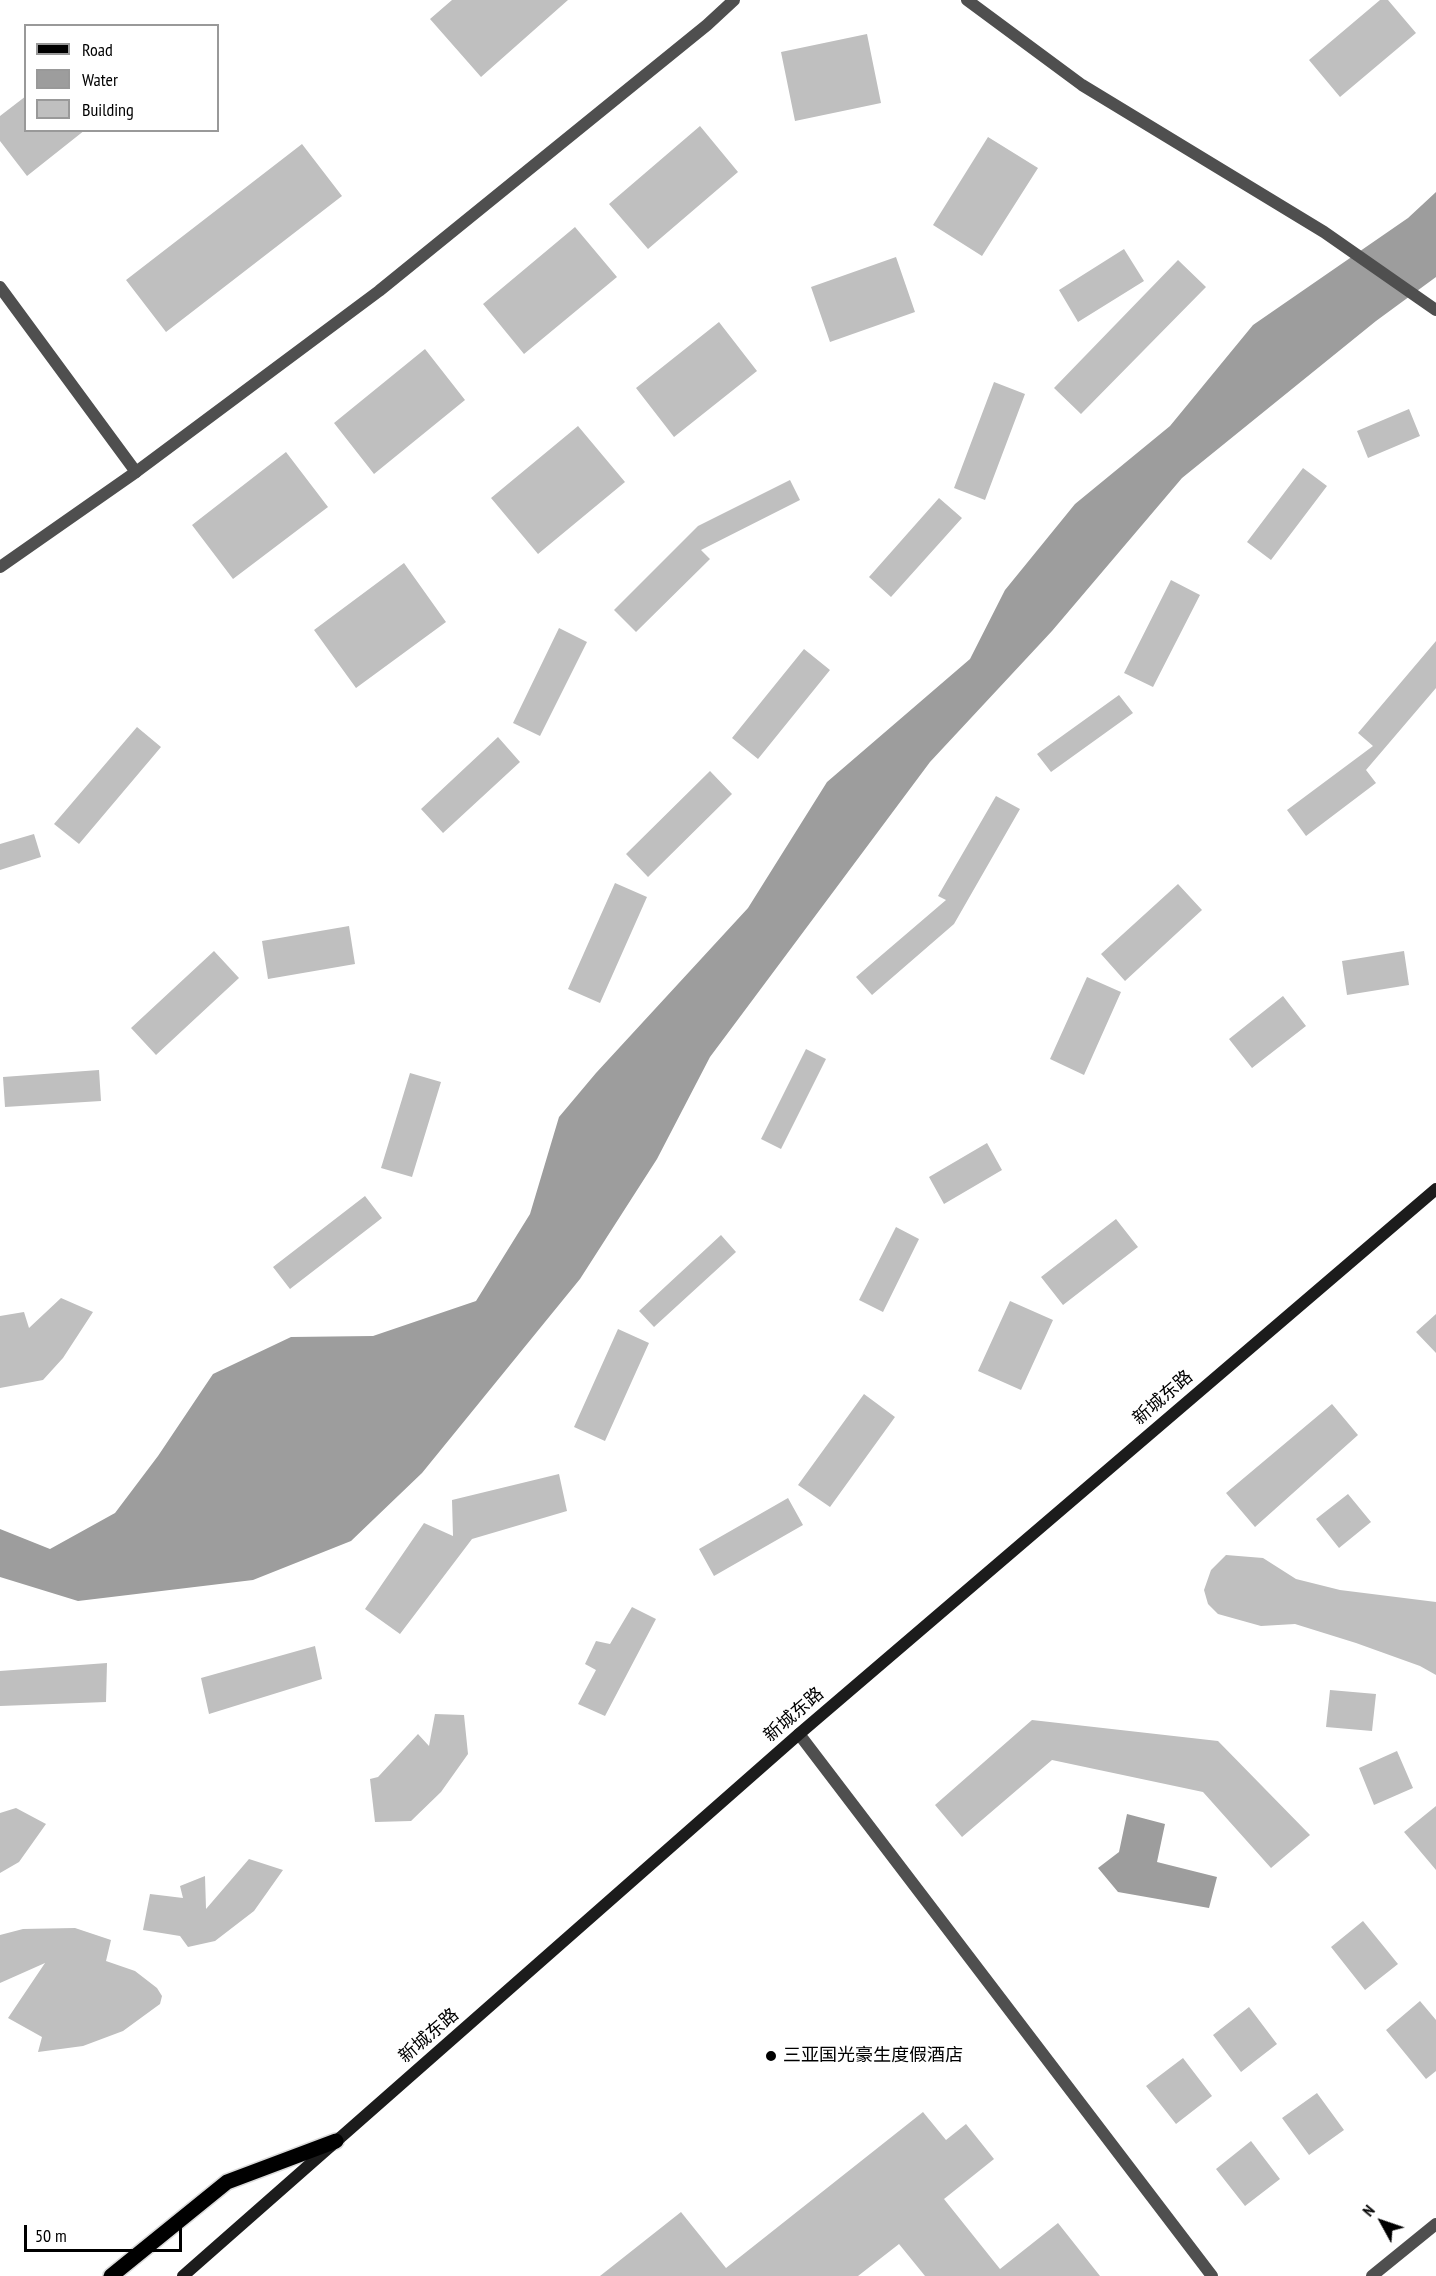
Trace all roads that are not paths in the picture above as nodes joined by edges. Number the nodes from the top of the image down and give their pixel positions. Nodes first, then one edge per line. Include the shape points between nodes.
1 (734, 0) edge
2 (967, 0) edge
3 (0, 288) edge
4 (1433, 308) edge
5 (136, 472) junction
6 (0, 567) edge
7 (1436, 1189) edge
8 (799, 1734) junction
9 (336, 2141) junction
10 (1436, 2224) edge
11 (111, 2276) edge
12 (183, 2276) edge
13 (1212, 2276) edge
14 (1372, 2276) edge

1 - 5 street via 379,291
2 - 4 street via 1082,85 1324,232
3 - 5 street
5 - 6 street
7 - 8 main road, 新城东路
8 - 9 main road, 新城东路
8 - 13 street
9 - 11 main road via 227,2182
9 - 12 main road, 新城东路
10 - 14 street

